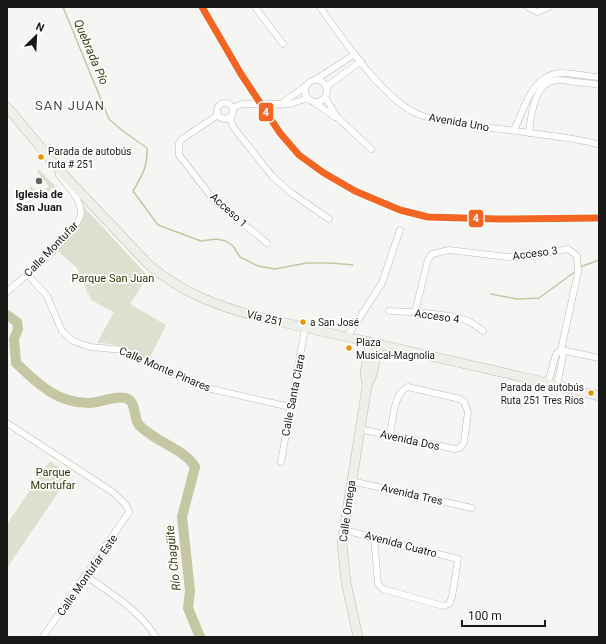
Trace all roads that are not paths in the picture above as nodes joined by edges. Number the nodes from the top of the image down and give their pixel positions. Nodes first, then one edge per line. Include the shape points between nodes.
1 (255, 7) edge
2 (329, 7) edge
3 (528, 7) edge
4 (549, 7) edge
5 (320, 8) edge
6 (283, 44) dead end
7 (355, 54) junction
8 (361, 61) junction
9 (577, 75) junction
10 (599, 77) edge
11 (315, 80) junction
12 (575, 82) junction
13 (307, 85) junction
14 (599, 85) edge
15 (326, 88) junction
16 (325, 97) junction
17 (528, 97) junction
18 (310, 100) junction
19 (535, 100) junction
20 (280, 105) junction
21 (7, 106) edge
22 (232, 108) junction
23 (218, 115) junction
24 (337, 117) junction
25 (230, 118) junction
26 (514, 130) junction
27 (529, 133) junction
28 (34, 142) junction
29 (598, 144) edge
30 (371, 149) dead end
31 (329, 219) dead end
32 (400, 230) dead end
33 (267, 243) dead end
34 (27, 274) junction
35 (7, 292) edge
36 (389, 311) dead end
37 (415, 312) junction
38 (305, 328) junction
39 (483, 331) dead end
40 (347, 337) junction
41 (375, 343) junction
42 (561, 350) junction
43 (599, 358) edge
44 (553, 384) junction
45 (599, 396) edge
46 (290, 408) junction
47 (7, 423) edge
48 (359, 429) junction
49 (390, 435) junction
50 (280, 462) dead end
51 (351, 480) junction
52 (472, 508) dead end
53 (344, 530) junction
54 (374, 537) junction
55 (86, 576) junction
56 (43, 637) edge
57 (156, 637) edge
58 (358, 637) edge

1 - 6 street
2 - 5 street
3 - 4 street via 537,12
5 - 7 street, Avenida Uno
7 - 8 street, Avenida Uno
7 - 11 street
8 - 15 street
8 - 26 street, Avenida Uno via 382,88 403,106 418,114 440,121
9 - 10 street
9 - 12 street
9 - 17 street via 561,73 549,77 540,82
11 - 13 street
11 - 15 street via 324,84
12 - 14 street
12 - 19 street via 551,81 542,88
13 - 18 street via 306,94
13 - 20 street
15 - 16 street
16 - 18 street via 317,102
16 - 24 street
17 - 19 street
17 - 26 street
18 - 20 street
18 - 24 street
19 - 27 street
20 - 22 street via 242,104
21 - 28 main road, Vía 251
22 - 23 street via 223,103 218,108
22 - 25 street
23 - 25 street via 223,119
23 - 33 street, Acceso 1 via 182,139 179,144 179,155 214,200
24 - 30 street
25 - 31 street via 233,127 272,176
26 - 27 street, Avenida Uno
27 - 29 street, Avenida Uno
28 - 34 street, Calle Montufar via 75,197 81,214 73,229
28 - 38 main road, Vía 251 via 162,276 218,306
32 - 40 street via 382,284
34 - 35 street, Calle Montufar
34 - 46 street, Calle Monte Pinares via 47,296 62,331 73,341 90,347 124,350 207,388
36 - 37 street, Acceso 4
37 - 39 street, Acceso 4 via 460,318
37 - 42 street, Acceso 3 via 428,260 438,251 508,257 532,256 568,249 577,256 578,272
38 - 40 main road, Vía 251
38 - 46 street, Calle Santa Clara
40 - 41 main road, Vía 251
41 - 44 main road, Vía 251
41 - 48 main road, Calle Omega via 372,375 367,386
42 - 43 street
42 - 44 street via 556,354
44 - 45 main road, Vía 251
46 - 50 street, Calle Santa Clara
47 - 55 street, Calle Montufar Este via 114,493 126,505 129,512
48 - 49 street, Avenida Dos
48 - 51 main road, Calle Omega
49 - 49 street, Avenida Dos via 394,410 403,389 413,387 460,399 468,412 464,442 460,448
51 - 52 street, Avenida Tres
51 - 53 main road, Calle Omega
53 - 54 street, Avenida Cuatro
53 - 58 main road, Calle Omega via 343,564
54 - 54 street, Avenida Cuatro via 458,559 449,604 443,606 383,589 378,584
55 - 56 street, Calle Montufar Este
55 - 57 street via 134,610 148,623

